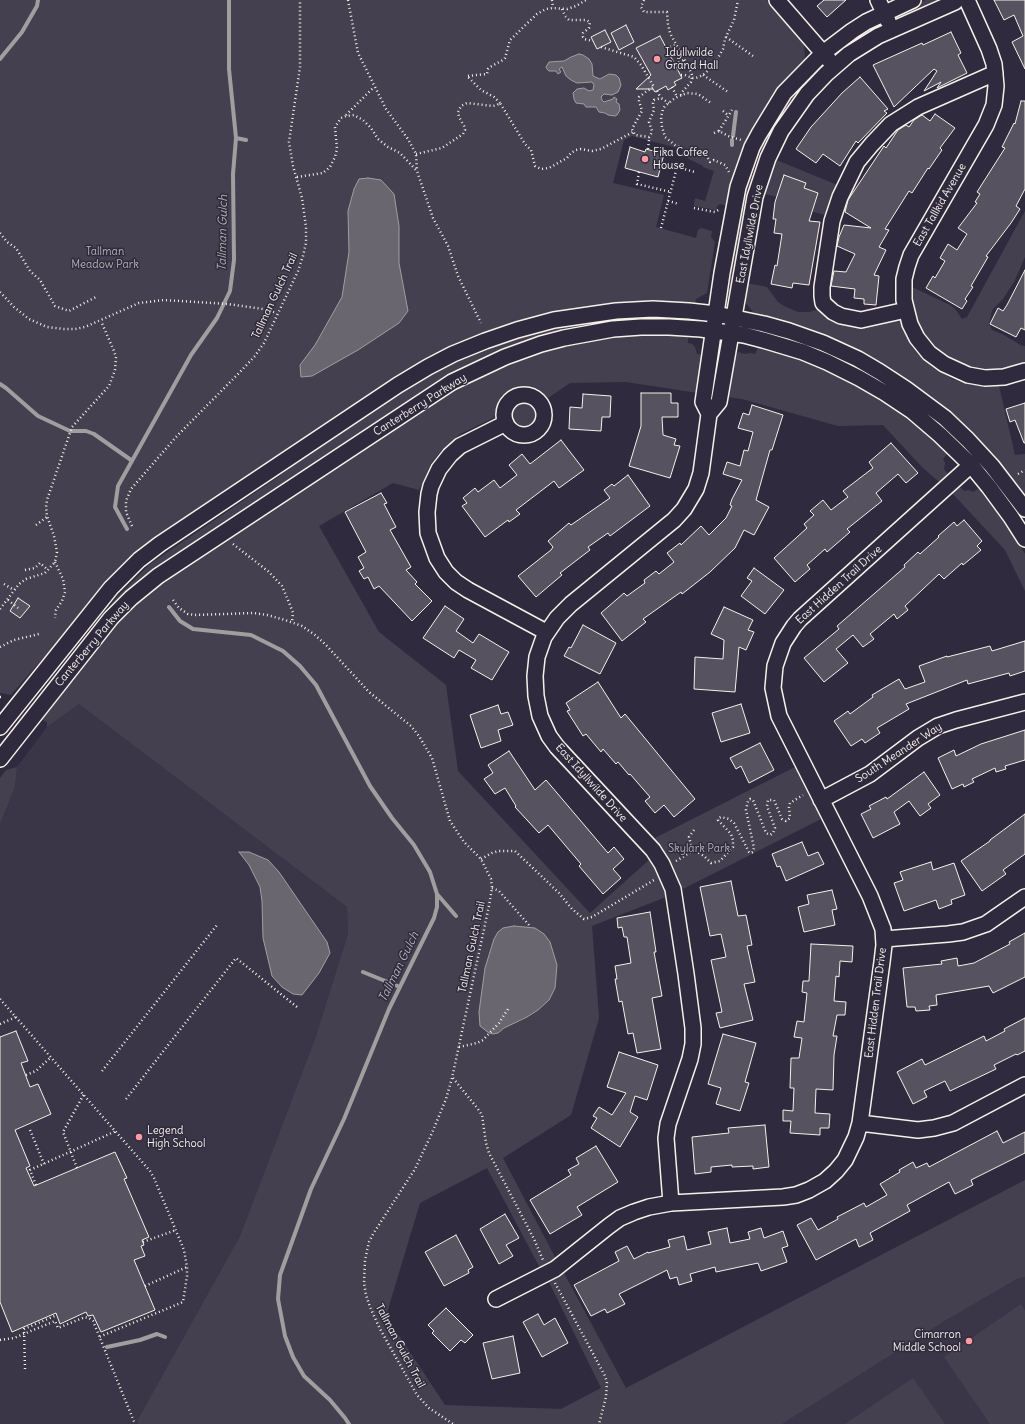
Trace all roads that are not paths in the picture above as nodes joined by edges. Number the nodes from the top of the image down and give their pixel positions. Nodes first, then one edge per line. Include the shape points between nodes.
1 (778, 0) edge
2 (912, 0) edge
3 (956, 0) edge
4 (967, 0) edge
5 (881, 6) edge
6 (892, 29) junction
7 (823, 53) junction
8 (834, 66) junction
9 (996, 73) junction
10 (906, 310) junction
11 (716, 314) junction
12 (734, 318) junction
13 (714, 330) junction
14 (731, 333) junction
15 (1025, 371) edge
16 (709, 414) junction
17 (506, 423) dead end
18 (971, 465) junction
19 (1025, 509) edge
20 (1025, 539) edge
21 (546, 632) junction
22 (1025, 702) edge
23 (0, 727) edge
24 (0, 758) edge
25 (821, 800) junction
26 (1025, 897) edge
27 (884, 939) junction
28 (1025, 1085) edge
29 (860, 1123) junction
30 (671, 1203) junction
31 (496, 1300) dead end

1 - 7 street
2 - 5 street, East Idyllwilde Drive
3 - 6 street, East Idyllwilde Drive
4 - 9 street, East Tallkid Avenue via 992,57
5 - 6 street
5 - 7 street, East Idyllwilde Drive
6 - 8 street, East Idyllwilde Drive via 849,54
7 - 8 street
7 - 11 street, East Idyllwilde Drive via 794,81 782,97 752,148 735,200
8 - 12 street, East Idyllwilde Drive via 796,109 781,131 768,158 753,208
9 - 10 street, East Tallkid Avenue via 996,96 991,116 909,261 903,288
9 - 10 street via 918,107 891,124 857,162 840,197 832,221 822,287 823,303 841,316 861,320
10 - 15 street, East Tallkid Avenue via 910,324 922,345 934,358 954,370 985,378 1004,377
11 - 12 street, Canterberry Parkway
11 - 13 street, East Idyllwilde Drive
11 - 23 street, Canterberry Parkway via 638,310 603,312 560,319 479,343 414,375 166,539 139,560 111,588
12 - 14 street, East Idyllwilde Drive
12 - 19 street, Canterberry Parkway via 780,328 823,343 896,381 936,411 968,440
13 - 14 street, Canterberry Parkway
13 - 16 street, East Idyllwilde Drive via 703,402
13 - 24 street, Canterberry Parkway via 680,327 613,329 541,344 504,357 463,376 158,576 131,598 106,624
14 - 16 street, East Idyllwilde Drive via 719,402
14 - 18 street, Canterberry Parkway via 803,352 859,378 922,419
16 - 21 street, East Idyllwilde Drive via 700,477 684,509 571,604
17 - 21 street via 460,446 439,469 429,494 428,533 437,558 456,582
18 - 20 street, Canterberry Parkway via 1003,505
18 - 25 street, East Hidden Trail Drive via 800,620 779,650 773,680 777,710
21 - 30 street, East Idyllwilde Drive via 535,676 538,707 544,725 557,747 653,850 662,864 674,894 693,1036 690,1059 668,1124
22 - 25 street, South Meander Way via 938,726 870,774
25 - 27 street, East Hidden Trail Drive via 875,906
26 - 27 street via 986,924 963,932
27 - 29 street, East Hidden Trail Drive
28 - 29 street via 953,1123 934,1128 923,1130
29 - 30 street, East Hidden Trail Drive via 852,1148 842,1165 825,1181 809,1190 783,1197
30 - 31 street, East Hidden Trail Drive via 646,1208 620,1218 555,1269

